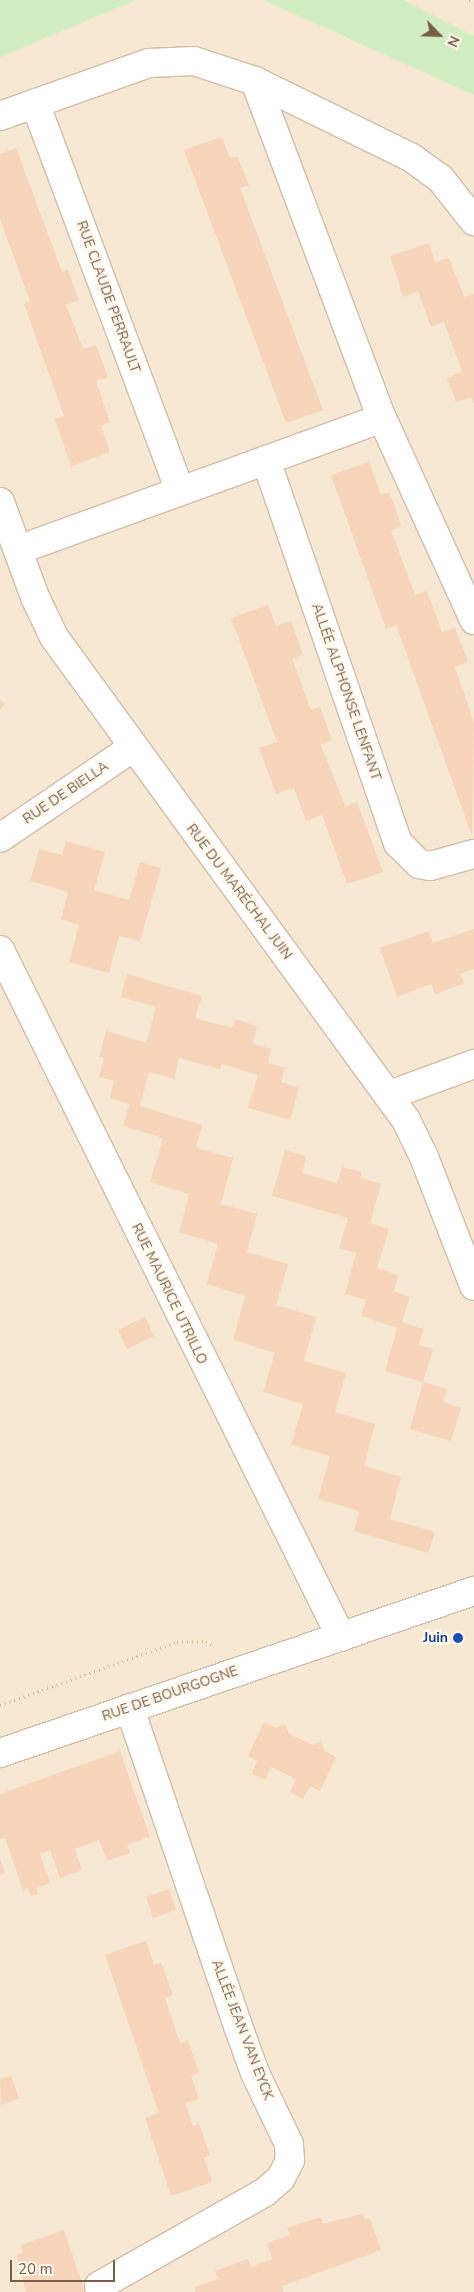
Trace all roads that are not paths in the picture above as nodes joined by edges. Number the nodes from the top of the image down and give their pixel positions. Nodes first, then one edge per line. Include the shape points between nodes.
1 (255, 81) junction
2 (35, 103) junction
3 (0, 116) edge
4 (474, 221) edge
5 (382, 418) junction
6 (266, 460) junction
7 (180, 491) junction
8 (0, 502) edge
9 (18, 550) junction
10 (474, 620) edge
11 (132, 748) junction
12 (0, 838) edge
13 (474, 854) edge
14 (0, 950) edge
15 (474, 1064) edge
16 (390, 1095) junction
17 (469, 1259) edge
18 (474, 1286) edge
19 (474, 1591) edge
20 (341, 1637) junction
21 (130, 1708) junction
22 (0, 1753) edge
23 (99, 2286) dead end

1 - 2 street via 194,61 169,60 149,63
1 - 4 street via 426,166 454,192
1 - 5 street
2 - 3 street
2 - 7 street, RUE CLAUDE PERRAULT
5 - 6 street
5 - 10 street
6 - 7 street
6 - 13 street, ALLÉE ALPHONSE LENFANT via 398,843 419,864 430,866
7 - 9 street
8 - 9 street, RUE DU MARÉCHAL JUIN
9 - 11 street, RUE DU MARÉCHAL JUIN via 54,636
11 - 12 street, RUE DE BIELLA
11 - 16 street, RUE DU MARÉCHAL JUIN
14 - 20 street, RUE MAURICE UTRILLO
15 - 16 street
16 - 17 street, RUE DU MARÉCHAL JUIN via 415,1137
17 - 18 street, RUE DU MARÉCHAL JUIN
19 - 20 street, RUE DE BOURGOGNE
20 - 21 street, RUE DE BOURGOGNE
21 - 22 street, RUE DE BOURGOGNE
21 - 23 street, ALLÉE JEAN VAN EYCK via 238,2026 289,2144 290,2160 281,2178 265,2192

